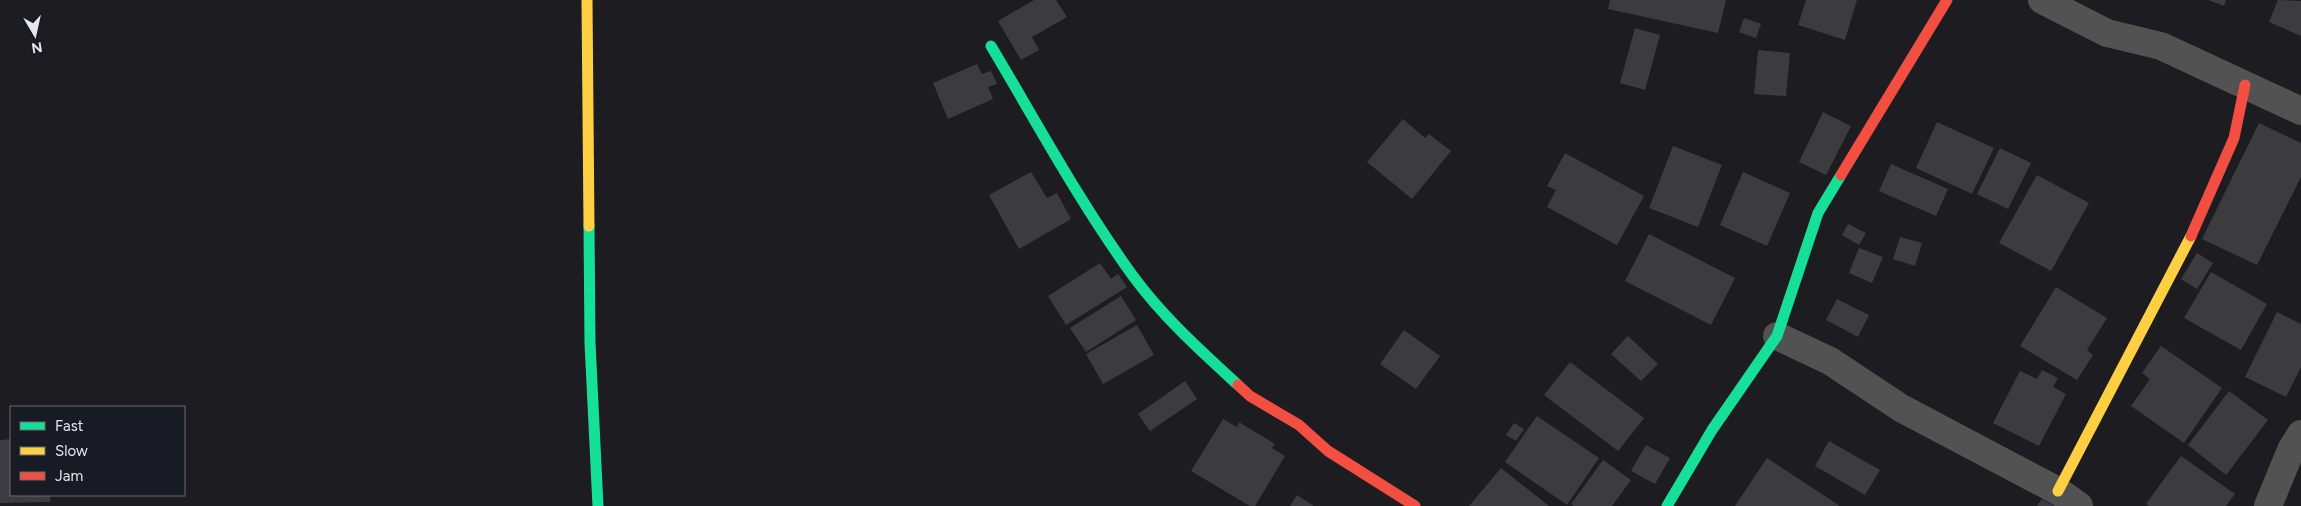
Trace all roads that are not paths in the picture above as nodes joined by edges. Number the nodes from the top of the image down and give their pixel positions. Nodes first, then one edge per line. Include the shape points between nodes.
1 (587, 0) edge
2 (1947, 0) edge
3 (2042, 0) edge
4 (991, 46) dead end
5 (2245, 85) junction
6 (2301, 111) edge
7 (1777, 336) junction
8 (2301, 434) edge
9 (2069, 498) edge
10 (598, 506) edge
11 (1415, 506) edge
12 (1668, 506) edge
13 (2268, 506) edge

1 - 10 street via 590,343
2 - 7 street via 1818,213
3 - 5 street via 2107,33 2161,46
4 - 11 street via 1108,239 1180,333 1250,396 1300,424 1328,452
5 - 6 street
5 - 9 street via 2234,138 2198,223
7 - 9 street via 1830,361 1901,408
7 - 12 street via 1712,430
8 - 13 street

